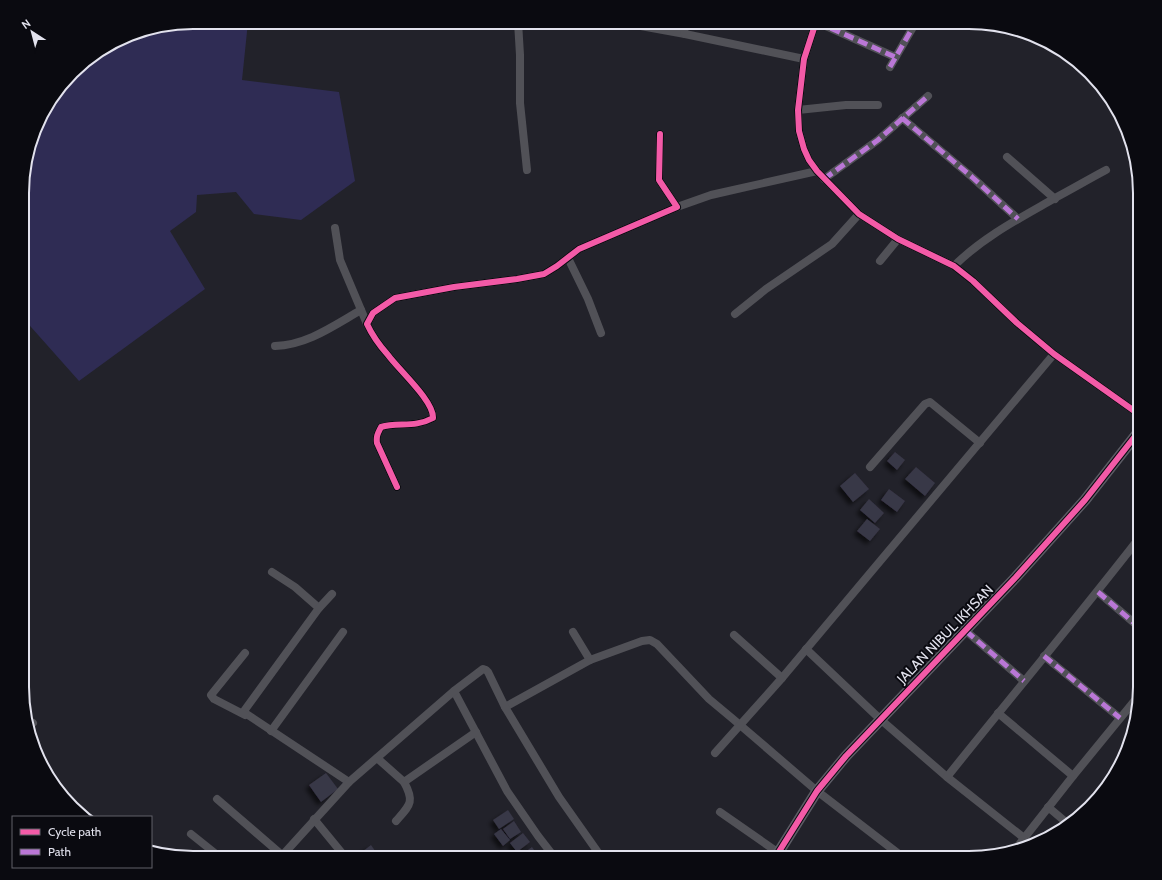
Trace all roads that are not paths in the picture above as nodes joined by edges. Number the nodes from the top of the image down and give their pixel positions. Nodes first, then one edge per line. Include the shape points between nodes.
1 (518, 29) edge
2 (658, 29) edge
3 (684, 29) edge
4 (814, 29) edge
5 (832, 29) edge
6 (912, 29) edge
7 (685, 34) junction
8 (896, 57) junction
9 (804, 59) junction
10 (890, 67) dead end
11 (928, 96) dead end
12 (878, 105) dead end
13 (798, 110) junction
14 (902, 118) junction
15 (660, 134) dead end
16 (1007, 157) dead end
17 (527, 170) dead end
18 (1106, 170) dead end
19 (817, 171) junction
20 (824, 179) junction
21 (1055, 199) junction
22 (677, 207) junction
23 (859, 214) junction
24 (1018, 219) junction
25 (335, 228) dead end
26 (898, 239) junction
27 (568, 258) junction
28 (880, 261) dead end
29 (954, 266) junction
30 (361, 310) junction
31 (735, 314) dead end
32 (367, 324) junction
33 (602, 333) dead end
34 (274, 346) dead end
35 (1054, 354) junction
36 (1133, 410) edge
37 (1133, 439) edge
38 (980, 443) junction
39 (870, 467) dead end
40 (397, 487) dead end
41 (1133, 546) edge
42 (272, 572) dead end
43 (1098, 592) junction
44 (332, 594) dead end
45 (319, 608) junction
46 (1133, 622) edge
47 (966, 631) junction
48 (343, 632) dead end
49 (573, 632) dead end
50 (734, 635) dead end
51 (806, 649) junction
52 (245, 652) dead end
53 (1044, 656) junction
54 (590, 660) junction
55 (782, 678) junction
56 (1024, 681) junction
57 (454, 691) junction
58 (1132, 703) edge
59 (505, 707) junction
60 (998, 713) junction
61 (245, 715) junction
62 (1120, 718) junction
63 (880, 719) junction
64 (740, 725) junction
65 (271, 731) junction
66 (476, 732) junction
67 (715, 754) dead end
68 (377, 758) junction
69 (1073, 776) junction
70 (947, 777) junction
71 (349, 782) junction
72 (404, 782) junction
73 (817, 791) junction
74 (218, 799) dead end
75 (1048, 807) junction
76 (720, 812) dead end
77 (314, 819) junction
78 (1064, 820) edge
79 (396, 821) dead end
80 (191, 834) dead end
81 (1024, 838) junction
82 (1021, 842) edge
83 (212, 851) edge
84 (275, 851) edge
85 (285, 851) edge
86 (340, 851) edge
87 (550, 851) edge
88 (597, 851) edge
89 (773, 851) edge
90 (783, 851) edge
91 (895, 851) edge

1 - 17 street via 520,103
2 - 7 street
3 - 7 street
4 - 9 street
5 - 8 street
6 - 8 street
7 - 9 street
8 - 10 street
9 - 13 street
11 - 14 street
12 - 13 street
13 - 19 street via 799,131 804,149
14 - 20 street via 878,140
14 - 24 street
15 - 22 street via 659,180
16 - 21 street
18 - 21 street
19 - 20 street
19 - 22 street via 711,195
20 - 23 street
21 - 24 street
22 - 27 street via 578,249
23 - 26 street
23 - 31 street via 832,244 766,289
24 - 29 street via 973,249
25 - 30 street via 340,260
26 - 28 street
26 - 29 street
27 - 32 street via 544,274 395,298 373,313
27 - 33 street
29 - 35 street
30 - 32 street
30 - 34 street via 304,341 288,346
32 - 40 street via 388,356 417,388 433,412 433,418 426,422 386,425 378,432 377,443
35 - 36 street
35 - 38 street
37 - 47 street, JALAN NIBUL IKHSAN via 1085,500
38 - 39 street via 930,402 925,404
38 - 51 street
41 - 43 street
42 - 45 street via 295,587
43 - 46 street
43 - 53 street
44 - 45 street
45 - 61 street via 244,711
47 - 56 street
47 - 63 street, JALAN NIBUL IKHSAN
48 - 65 street
49 - 54 street
50 - 55 street
51 - 55 street
51 - 63 street
52 - 61 street via 211,695
53 - 56 street
53 - 62 street
54 - 59 street
54 - 64 street via 650,640
55 - 64 street
56 - 60 street
57 - 59 street via 481,670 486,670
57 - 66 street
57 - 68 street
58 - 62 street
59 - 88 street via 558,797
60 - 69 street
60 - 70 street
61 - 65 street
62 - 69 street
63 - 70 street
63 - 73 street, JALAN NIBUL IKHSAN
64 - 67 street
64 - 73 street
65 - 71 street
66 - 72 street
66 - 87 street via 507,791
68 - 71 street
68 - 72 street
69 - 75 street
70 - 81 street
71 - 77 street
72 - 79 street via 410,801
73 - 90 street, JALAN NIBUL IKHSAN
73 - 91 street
74 - 84 street
75 - 78 street
75 - 81 street
76 - 89 street
77 - 85 street
77 - 86 street
80 - 83 street
81 - 82 street

